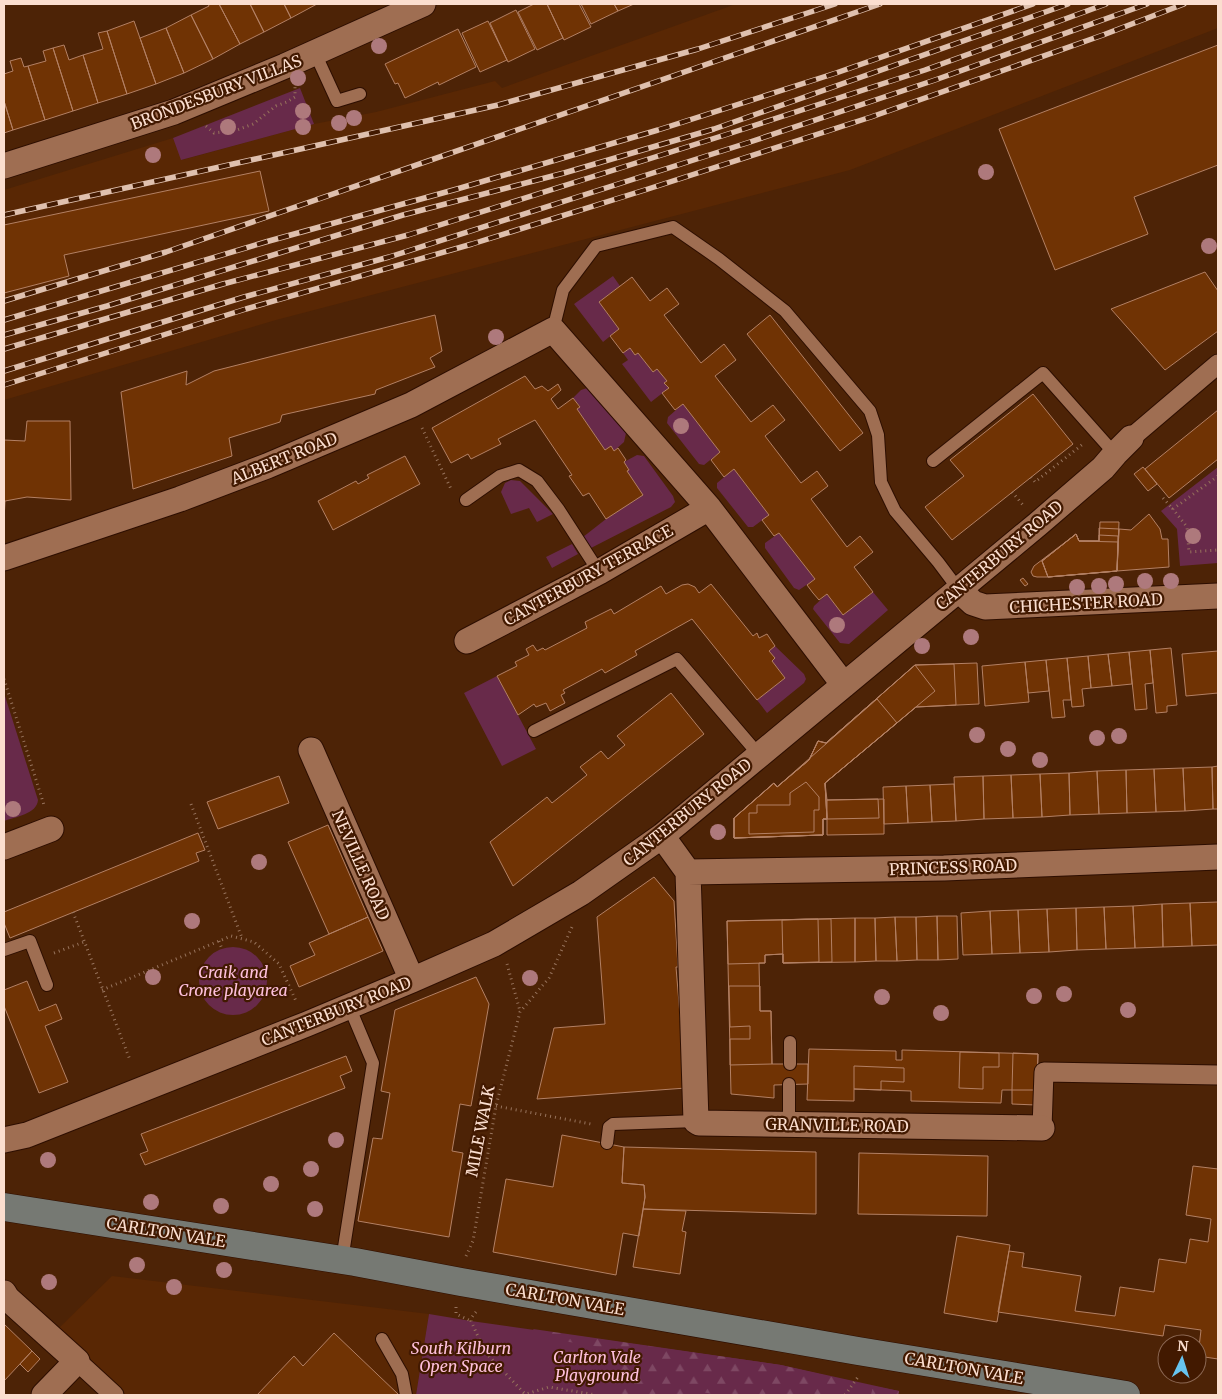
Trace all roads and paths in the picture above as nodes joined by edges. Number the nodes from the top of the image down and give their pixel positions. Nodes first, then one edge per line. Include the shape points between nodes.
1 (423, 4) edge
2 (393, 10) edge
3 (315, 53) junction
4 (286, 66) junction
5 (360, 94) dead end
6 (193, 104) junction
7 (4, 166) edge
8 (553, 330) junction
9 (1218, 364) edge
10 (411, 405) junction
11 (1123, 446) junction
12 (1071, 453) dead end
13 (933, 461) dead end
14 (1218, 476) edge
15 (1031, 477) dead end
16 (1012, 492) dead end
17 (1018, 498) dead end
18 (1163, 498) dead end
19 (466, 500) joint
20 (709, 508) junction
21 (1174, 509) junction
22 (1218, 550) edge
23 (4, 558) edge
24 (599, 572) junction
25 (959, 590) junction
26 (1218, 596) edge
27 (466, 641) dead end
28 (4, 680) edge
29 (844, 685) junction
30 (534, 732) dead end
31 (311, 750) dead end
32 (759, 755) junction
33 (191, 804) dead end
34 (52, 829) joint
35 (662, 836) junction
36 (4, 847) edge
37 (1218, 857) edge
38 (688, 872) junction
39 (581, 893) junction
40 (73, 912) dead end
41 (242, 939) junction
42 (219, 941) junction
43 (84, 942) junction
44 (494, 944) junction
45 (222, 949) dead end
46 (4, 950) edge
47 (37, 959) junction
48 (412, 980) junction
49 (47, 985) dead end
50 (102, 990) junction
51 (350, 1006) junction
52 (520, 1012) junction
53 (307, 1024) junction
54 (790, 1042) dead end
55 (130, 1060) dead end
56 (790, 1064) dead end
57 (1218, 1075) edge
58 (789, 1084) dead end
59 (496, 1106) junction
60 (696, 1121) junction
61 (789, 1124) junction
62 (609, 1127) junction
63 (1042, 1128) joint
64 (4, 1140) edge
65 (607, 1143) dead end
66 (4, 1207) edge
67 (466, 1256) dead end
68 (342, 1260) junction
69 (4, 1293) edge
70 (456, 1307) dead end
71 (480, 1308) dead end
72 (471, 1321) junction
73 (382, 1339) dead end
74 (77, 1361) junction
75 (44, 1395) edge
76 (114, 1395) edge
77 (406, 1395) edge
78 (525, 1395) edge
79 (596, 1395) edge
80 (1126, 1395) edge

1 - 2 street, BRONDESBURY VILLAS
2 - 3 street, BRONDESBURY VILLAS
3 - 4 street, BRONDESBURY VILLAS
3 - 5 lane via 337,101
4 - 6 street, BRONDESBURY VILLAS
4 - 6 path via 295,86 295,97 276,106 253,124 214,133
6 - 7 street, BRONDESBURY VILLAS
8 - 10 street, ALBERT ROAD
8 - 20 street
8 - 25 lane via 563,290 596,246 673,227 720,259 785,311 870,411 878,436 881,482 895,511
9 - 11 street
10 - 19 path via 450,489
10 - 23 street, ALBERT ROAD via 189,496
11 - 13 lane via 1043,373
11 - 25 street, CANTERBURY ROAD via 1103,468
12 - 15 path via 1035,482
14 - 21 path
16 - 17 path
18 - 21 path
19 - 24 lane via 500,476 518,470 537,480
20 - 24 street, CANTERBURY TERRACE
20 - 29 street
21 - 22 path via 1187,527 1189,552
24 - 27 street, CANTERBURY TERRACE
25 - 26 street, CHICHESTER ROAD via 973,603 985,608
25 - 29 street, CANTERBURY ROAD
28 - 34 path
29 - 32 street, CANTERBURY ROAD
30 - 32 lane via 677,659
31 - 48 street, NEVILLE ROAD
32 - 35 street, CANTERBURY ROAD
33 - 41 path
34 - 36 street
35 - 38 street
35 - 39 street, CANTERBURY ROAD
37 - 38 street, PRINCESS ROAD via 944,868
38 - 60 street
39 - 44 street, CANTERBURY ROAD
39 - 52 path, MILE WALK via 570,933 549,978
40 - 43 path
41 - 42 path via 231,936
41 - 53 path via 254,942 279,964
42 - 45 path
42 - 50 path
43 - 47 path
43 - 50 path
44 - 48 street, CANTERBURY ROAD
44 - 52 path, MILE WALK via 508,965
46 - 47 lane via 30,941
47 - 49 lane
48 - 51 street, CANTERBURY ROAD
50 - 55 path
51 - 53 street, CANTERBURY ROAD
51 - 68 lane via 373,1063
52 - 59 path, MILE WALK
53 - 64 street, CANTERBURY ROAD via 27,1135
54 - 56 lane
57 - 63 street, GRANVILLE ROAD via 1044,1072
58 - 61 lane
59 - 62 path
59 - 67 path, MILE WALK via 472,1241
60 - 61 street, GRANVILLE ROAD
60 - 62 lane via 613,1124
61 - 63 street, GRANVILLE ROAD
62 - 65 lane
66 - 68 main road, CARLTON VALE
68 - 80 main road, CARLTON VALE
69 - 74 street
70 - 72 path via 456,1314
71 - 72 path
72 - 78 path via 484,1352
73 - 77 lane via 402,1374
74 - 75 street
74 - 76 street
78 - 79 path via 549,1387

